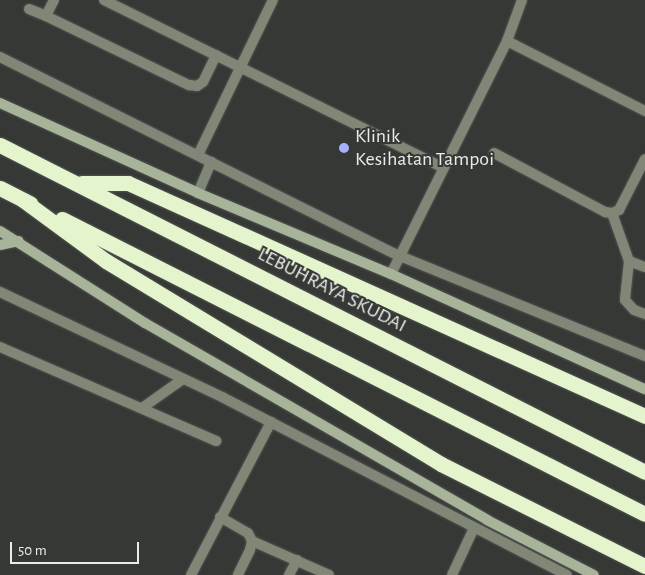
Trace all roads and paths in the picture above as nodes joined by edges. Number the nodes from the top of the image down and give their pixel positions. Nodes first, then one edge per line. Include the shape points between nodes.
1 (54, 0) edge
2 (104, 0) edge
3 (273, 0) edge
4 (522, 0) edge
5 (29, 9) dead end
6 (46, 16) junction
7 (507, 42) junction
8 (216, 55) junction
9 (0, 57) edge
10 (240, 67) junction
11 (0, 103) edge
12 (645, 111) edge
13 (0, 145) edge
14 (494, 153) dead end
15 (198, 155) junction
16 (645, 159) edge
17 (211, 162) junction
18 (444, 168) junction
19 (78, 183) junction
20 (0, 188) edge
21 (198, 193) junction
22 (23, 200) junction
23 (612, 213) junction
24 (0, 231) edge
25 (19, 241) junction
26 (0, 245) edge
27 (400, 256) junction
28 (629, 261) junction
29 (645, 267) edge
30 (391, 274) junction
31 (0, 292) edge
32 (645, 314) edge
33 (0, 347) edge
34 (645, 356) edge
35 (183, 379) junction
36 (645, 389) edge
37 (142, 408) junction
38 (645, 416) edge
39 (271, 422) junction
40 (216, 441) dead end
41 (645, 472) edge
42 (645, 514) edge
43 (220, 517) junction
44 (474, 528) junction
45 (252, 541) junction
46 (297, 560) junction
47 (645, 566) edge
48 (191, 575) edge
49 (238, 575) edge
50 (289, 575) edge
51 (330, 575) edge
52 (452, 575) edge
53 (567, 575) edge
54 (594, 575) edge

1 - 6 street
2 - 8 street
3 - 10 street
4 - 7 street
5 - 6 street
6 - 8 street via 194,86 203,82
7 - 12 street
7 - 18 street
8 - 10 street
9 - 15 street
10 - 15 street
10 - 18 street
11 - 21 street
13 - 19 highway, LEBUHRAYA SKUDAI
14 - 23 street
15 - 17 street
16 - 23 street via 619,210
17 - 21 street
17 - 27 street
18 - 27 street
19 - 38 highway via 128,183
19 - 41 highway, LEBUHRAYA SKUDAI
20 - 22 highway
21 - 30 street
22 - 42 highway
22 - 47 highway via 115,266 441,464
23 - 28 street
24 - 25 street
25 - 26 street
25 - 54 street via 163,333 487,520
27 - 30 street
27 - 34 street
28 - 29 street
28 - 32 street via 625,300 634,310
30 - 36 street
31 - 35 street
33 - 37 street
35 - 37 street
35 - 39 street
37 - 40 street
39 - 43 street
39 - 44 street
43 - 45 street via 248,533
43 - 48 street
44 - 52 street
44 - 53 street
45 - 46 street
45 - 49 street
46 - 50 street
46 - 51 street

